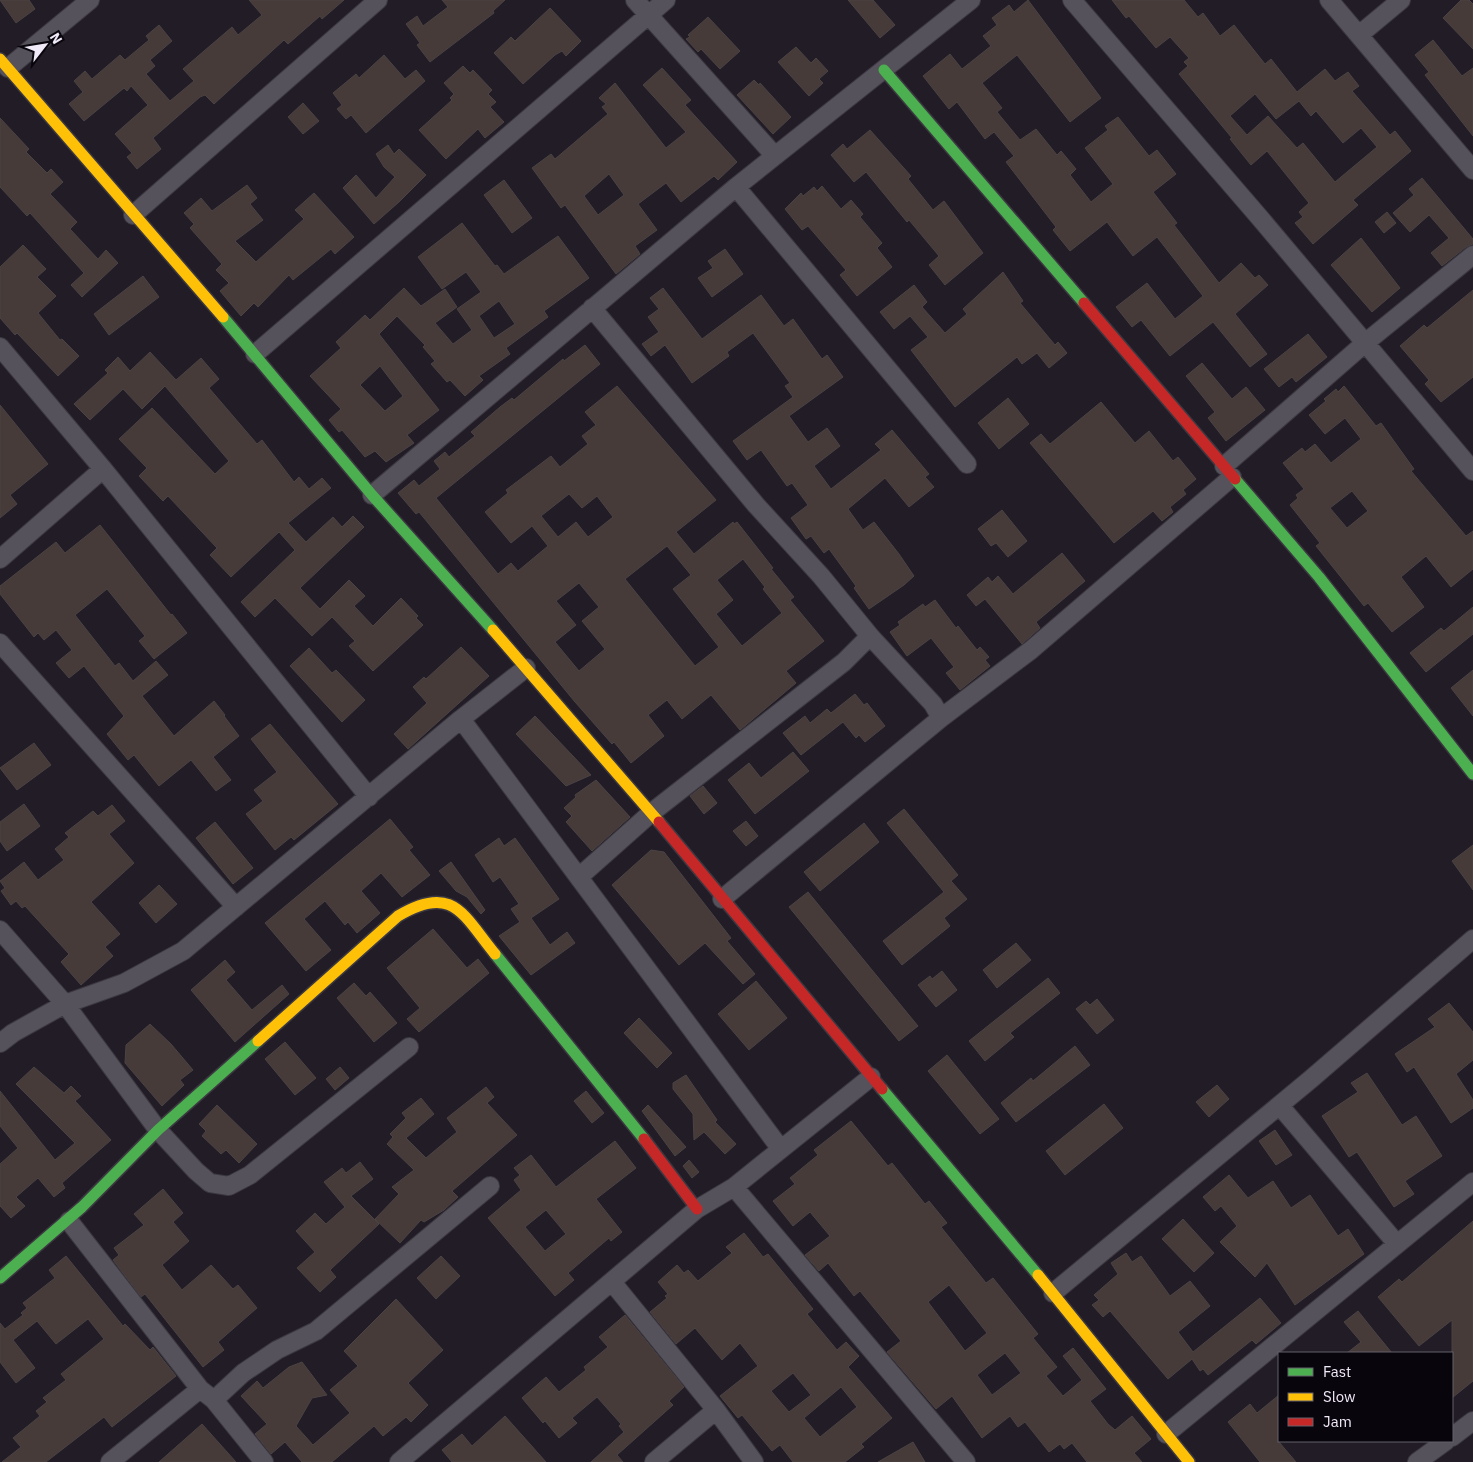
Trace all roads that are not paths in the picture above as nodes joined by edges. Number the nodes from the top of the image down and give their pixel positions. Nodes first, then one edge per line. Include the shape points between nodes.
1 (90, 0) edge
2 (378, 0) edge
3 (635, 0) edge
4 (666, 0) edge
5 (971, 0) edge
6 (1072, 0) edge
7 (1329, 0) edge
8 (1401, 0) edge
9 (649, 16) junction
10 (1359, 35) junction
11 (4, 64) edge
12 (884, 70) junction
13 (775, 156) junction
14 (1473, 170) edge
15 (736, 187) junction
16 (133, 215) junction
17 (1473, 255) edge
18 (592, 308) junction
19 (1365, 343) junction
20 (0, 347) edge
21 (255, 354) junction
22 (967, 464) dead end
23 (103, 469) junction
24 (1228, 472) junction
25 (1473, 472) edge
26 (372, 495) junction
27 (0, 559) edge
28 (870, 636) junction
29 (0, 643) edge
30 (526, 668) junction
31 (941, 718) junction
32 (461, 719) junction
33 (1473, 774) edge
34 (369, 797) junction
35 (651, 813) junction
36 (579, 877) junction
37 (722, 899) junction
38 (236, 907) junction
39 (0, 930) edge
40 (1473, 939) edge
41 (65, 1004) junction
42 (0, 1044) edge
43 (409, 1047) dead end
44 (871, 1077) junction
45 (1280, 1106) junction
46 (158, 1130) junction
47 (780, 1148) junction
48 (1473, 1182) edge
49 (490, 1186) dead end
50 (734, 1187) junction
51 (697, 1208) junction
52 (69, 1221) junction
53 (1397, 1244) junction
54 (0, 1278) edge
55 (612, 1282) junction
56 (1054, 1293) junction
57 (200, 1389) junction
58 (214, 1400) junction
59 (716, 1410) junction
60 (1473, 1421) edge
61 (1166, 1434) junction
62 (1453, 1435) edge
63 (1445, 1442) edge
64 (110, 1462) edge
65 (264, 1462) edge
66 (400, 1462) edge
67 (654, 1462) edge
68 (754, 1462) edge
69 (966, 1462) edge
70 (1189, 1462) edge
71 (1418, 1462) edge

1 - 11 street
2 - 16 street
3 - 9 street
4 - 9 street
5 - 12 street
6 - 19 street
7 - 10 street
8 - 10 street
9 - 13 street
9 - 21 street
10 - 14 street
11 - 16 street
12 - 13 street
12 - 24 street
13 - 15 street
15 - 18 street
15 - 22 street
16 - 21 street
17 - 19 street
18 - 26 street
18 - 28 street
19 - 24 street
19 - 25 street
20 - 23 street
21 - 26 street
23 - 27 street
23 - 34 street
24 - 31 street via 1031,650
24 - 33 street via 1319,577
26 - 30 street
28 - 31 street via 933,704
28 - 35 street via 844,662
29 - 38 street
30 - 32 street
30 - 35 street
31 - 37 street
32 - 34 street
32 - 36 street
34 - 38 street
35 - 36 street
35 - 37 street
36 - 47 street
37 - 44 street
38 - 41 street via 183,951 124,983
39 - 41 street
40 - 45 street
41 - 42 street via 13,1033
41 - 46 street
43 - 46 street via 250,1175 229,1186 210,1183
44 - 47 street
44 - 56 street
45 - 53 street
45 - 56 street
46 - 51 street via 398,916 418,904 442,902 456,906 476,928 620,1106
46 - 52 street
47 - 50 street
48 - 53 street
49 - 58 street via 316,1331 243,1373
50 - 51 street
50 - 69 street
51 - 55 street
52 - 54 street
52 - 57 street
53 - 61 street
55 - 59 street
55 - 66 street
56 - 61 street
57 - 58 street
57 - 64 street
58 - 65 street
59 - 67 street
59 - 68 street
60 - 62 street
61 - 70 street
63 - 71 street

